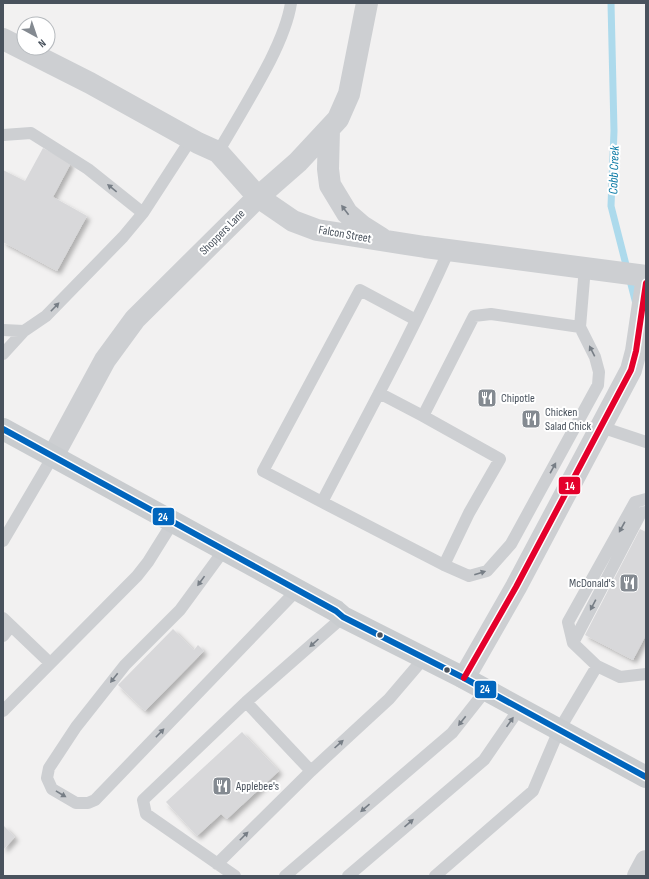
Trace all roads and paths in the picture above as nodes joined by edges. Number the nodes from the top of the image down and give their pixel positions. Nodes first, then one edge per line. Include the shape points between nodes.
1 (291, 3) edge
2 (368, 3) edge
3 (3, 39) edge
4 (329, 129) junction
5 (3, 135) edge
6 (191, 139) junction
7 (218, 152) junction
8 (258, 197) junction
9 (143, 213) junction
10 (387, 241) junction
11 (449, 250) junction
12 (585, 267) junction
13 (646, 276) edge
14 (646, 283) edge
15 (644, 313) edge
16 (416, 320) junction
17 (580, 327) junction
18 (3, 330) edge
19 (24, 331) junction
20 (3, 354) edge
21 (379, 393) junction
22 (423, 416) junction
23 (601, 427) junction
24 (3, 428) edge
25 (646, 442) edge
26 (53, 456) junction
27 (646, 499) edge
28 (322, 502) junction
29 (646, 512) edge
30 (173, 522) junction
31 (3, 541) edge
32 (224, 550) junction
33 (444, 565) junction
34 (297, 590) junction
35 (343, 617) junction
36 (7, 622) edge
37 (3, 636) edge
38 (573, 643) junction
39 (424, 658) junction
40 (50, 663) junction
41 (597, 666) junction
42 (646, 674) edge
43 (464, 678) junction
44 (486, 690) junction
45 (246, 702) junction
46 (519, 709) junction
47 (3, 711) edge
48 (559, 730) junction
49 (311, 771) junction
50 (646, 777) edge
51 (646, 861) edge
52 (217, 864) junction
53 (235, 876) edge
54 (285, 876) edge
55 (348, 876) edge
56 (435, 876) edge
57 (638, 876) edge

1 - 7 lane via 278,44
2 - 4 street, Shoppers Lane via 350,94 338,119
3 - 6 street, Falcon Street via 90,83
4 - 8 street, Shoppers Lane via 298,162
10 -> 4 street via 362,226 347,213 330,185
9 -> 5 lane via 88,169 31,133
6 - 7 street, Falcon Street
6 - 9 lane
7 - 8 street, Falcon Street
8 - 10 street, Falcon Street via 293,221 317,230
8 - 26 street, Shoppers Lane via 135,319 105,360
19 -> 9 lane via 46,316
10 - 11 street, Falcon Street
11 - 12 street, Falcon Street
11 - 16 lane
12 - 13 street, Falcon Street
12 - 17 lane
14 - 15 street
15 - 23 street via 631,370
16 - 21 lane
16 - 28 lane via 360,290 263,471
17 - 22 lane via 491,314 474,316
33 -> 17 lane via 469,576 487,571 511,544 598,385 599,372 595,357
18 - 19 lane
19 - 20 lane
21 - 22 lane
21 - 28 lane
22 - 33 lane via 500,459 469,513
23 - 25 lane
23 - 43 street
24 - 26 main road
26 - 30 main road
26 - 31 lane
27 -> 38 lane via 635,502 568,622
28 - 33 lane
29 -> 38 lane via 641,513
30 - 32 main road
30 - 40 lane via 136,576
32 - 34 main road
32 -> 34 lane via 180,610 124,665 76,727 49,768 47,778 52,788 76,803 96,800
34 - 35 main road
35 - 39 main road
35 -> 45 lane
36 - 37 lane
36 - 40 lane
38 - 41 lane
39 - 43 main road
49 -> 39 lane via 389,699
40 - 47 lane
41 - 42 lane via 620,677
41 - 48 lane
43 - 44 main road
44 - 46 main road
44 -> 54 lane via 452,734
45 - 49 lane
45 - 52 lane via 143,800 146,814
46 - 48 main road
55 -> 46 lane via 484,760
48 - 50 main road
48 - 56 lane via 533,791
52 -> 49 lane
51 - 57 street
52 - 53 lane

